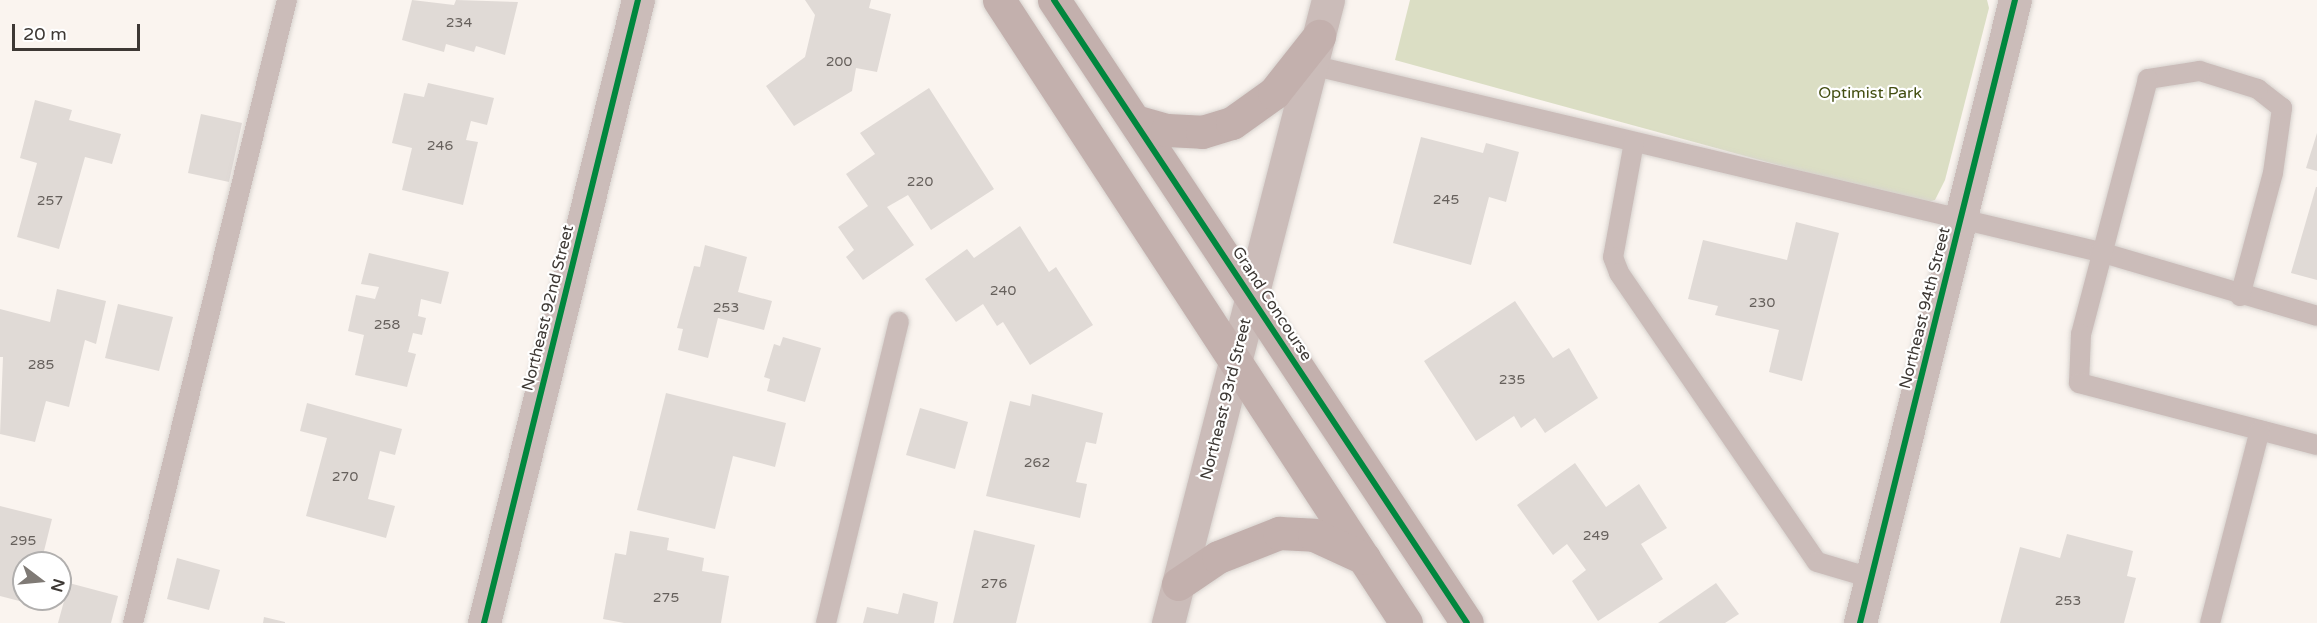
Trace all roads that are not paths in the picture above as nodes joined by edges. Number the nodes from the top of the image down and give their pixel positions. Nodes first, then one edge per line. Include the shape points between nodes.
1 (287, 0) edge
2 (638, 0) edge
3 (999, 0) edge
4 (1054, 0) edge
5 (1328, 0) edge
6 (2015, 0) edge
7 (1315, 50) junction
8 (1135, 121) junction
9 (1634, 142) junction
10 (1961, 219) junction
11 (2100, 252) junction
12 (2240, 296) junction
13 (1252, 298) junction
14 (2317, 316) edge
15 (899, 322) dead end
16 (1236, 362) junction
17 (2260, 430) junction
18 (2317, 445) edge
19 (1364, 558) junction
20 (1871, 578) junction
21 (1178, 584) junction
22 (132, 623) edge
23 (484, 623) edge
24 (826, 623) edge
25 (1168, 623) edge
26 (1406, 623) edge
27 (1467, 623) edge
28 (1860, 623) edge
29 (2210, 623) edge

1 - 22 lane
2 - 23 street, Northeast 92nd Street
3 - 16 street
4 - 8 street, Grand Concourse
5 - 7 street, Northeast 93rd Street
6 - 10 street, Northeast 94th Street
7 - 8 street via 1274,93 1232,123 1202,132 1167,130
7 - 9 lane
7 - 13 street, Northeast 93rd Street
8 - 13 street, Grand Concourse
9 - 10 lane
9 - 20 lane via 1613,257 1619,273 1817,562
10 - 11 lane
10 - 20 street, Northeast 94th Street
11 - 12 lane
11 - 12 lane via 2148,79 2200,71 2258,89 2282,108 2273,173
11 - 17 lane via 2081,334 2079,383
12 - 14 lane
13 - 16 street, Northeast 93rd Street
13 - 27 street, Grand Concourse
15 - 24 lane
16 - 19 street
16 - 21 street, Northeast 93rd Street
17 - 18 lane
17 - 29 lane
19 - 21 street via 1314,536 1279,533 1218,556
19 - 26 street
20 - 28 street, Northeast 94th Street
21 - 25 street, Northeast 93rd Street

